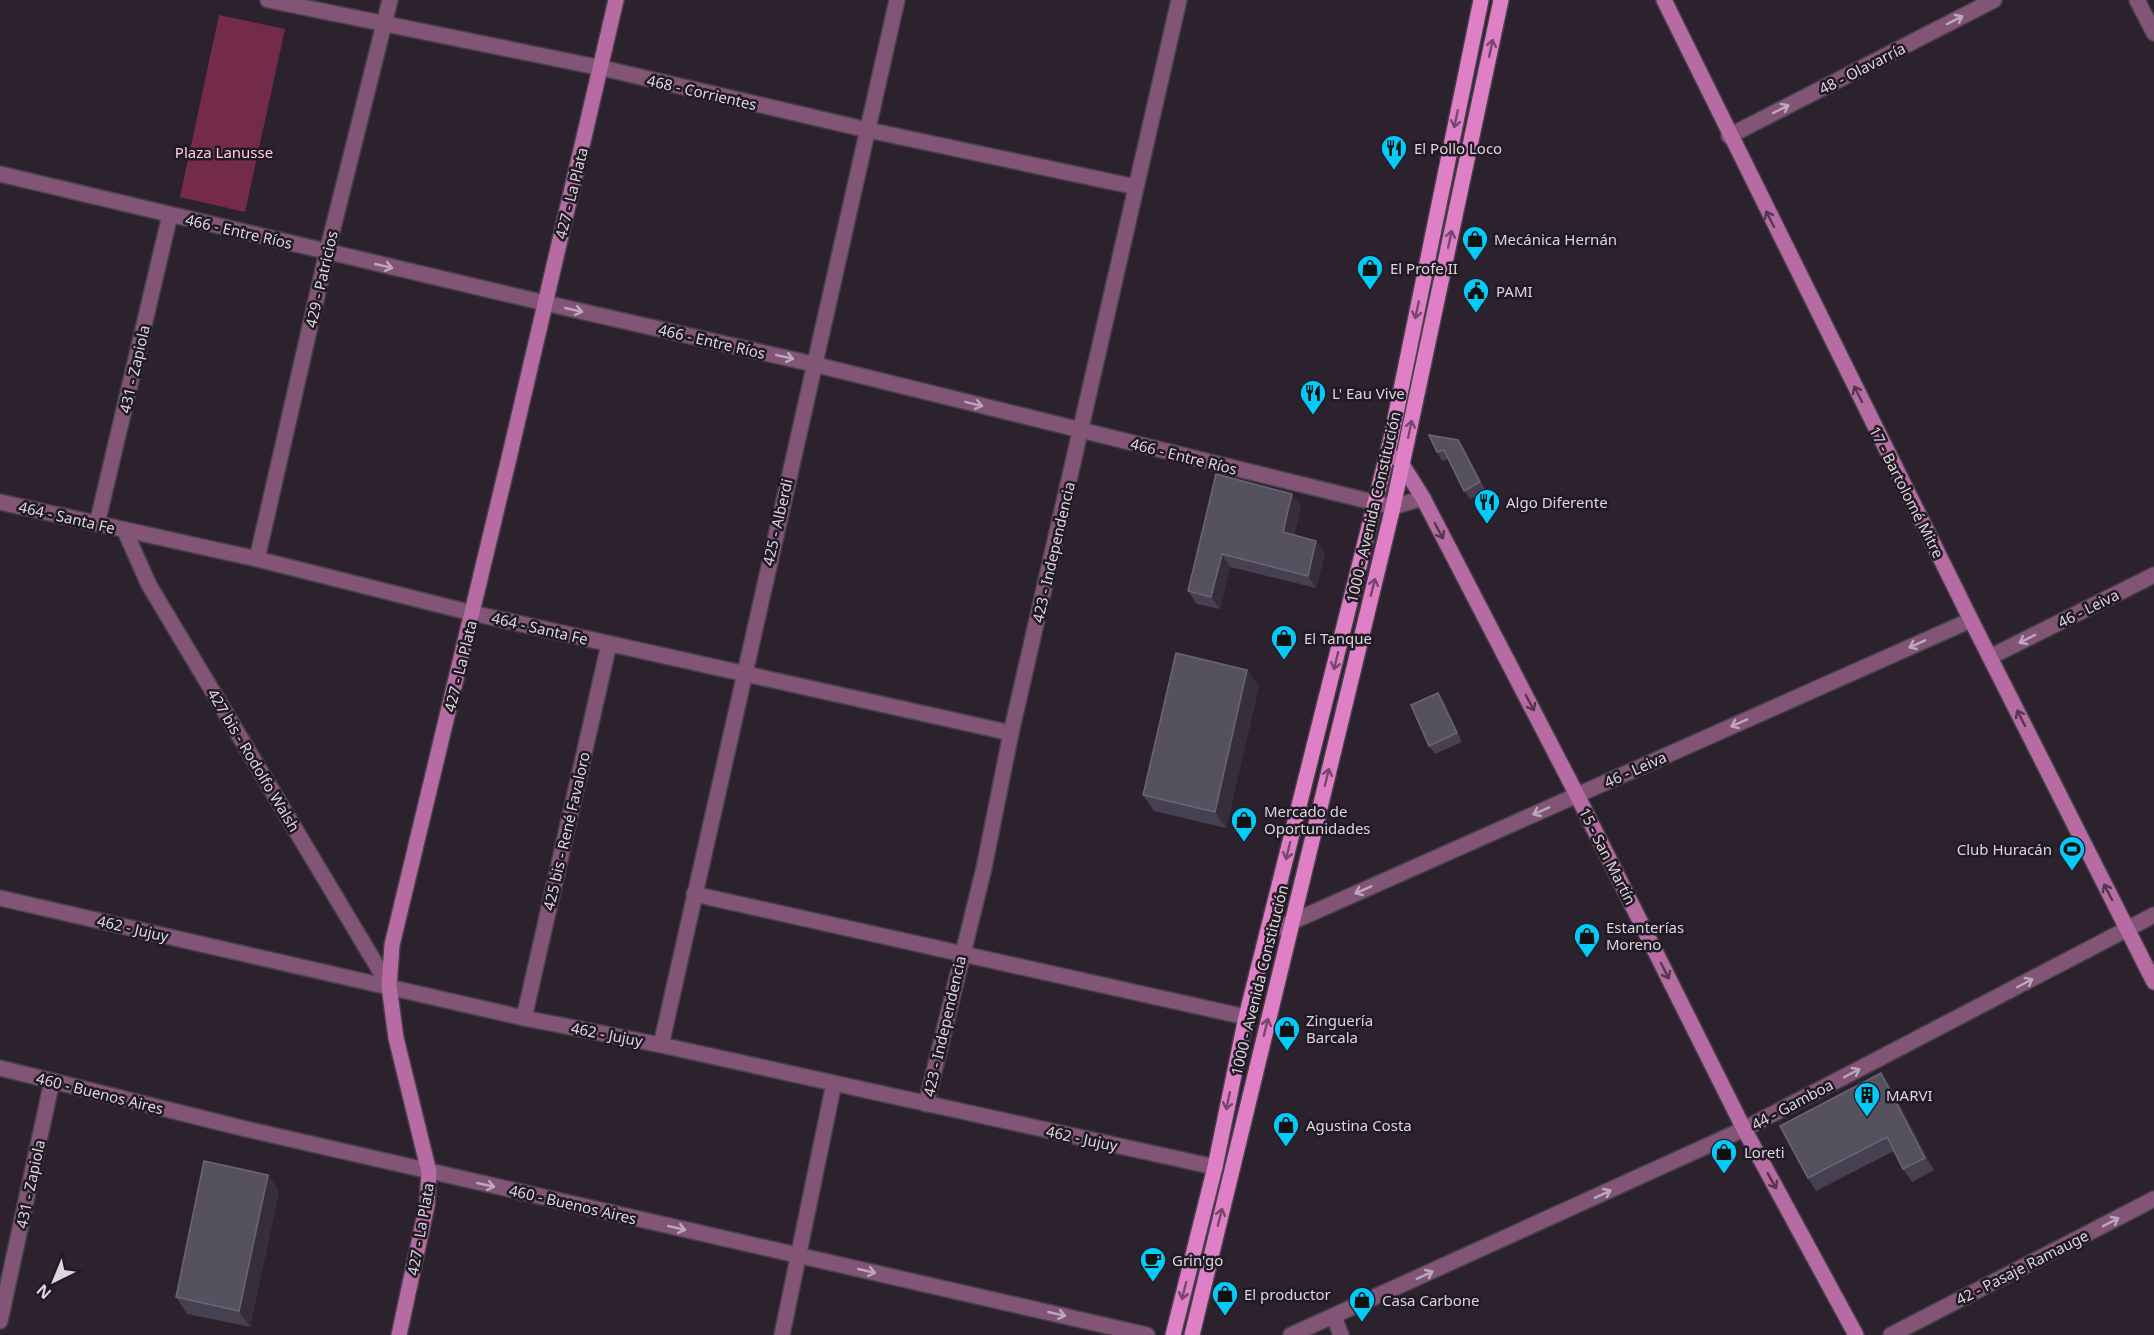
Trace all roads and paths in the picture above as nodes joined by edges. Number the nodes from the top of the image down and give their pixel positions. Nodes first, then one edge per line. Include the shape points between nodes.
1 (268, 0) edge
2 (390, 0) edge
3 (616, 0) edge
4 (897, 0) edge
5 (1179, 0) edge
6 (1480, 0) edge
7 (1501, 0) edge
8 (1664, 0) edge
9 (1994, 0) edge
10 (2137, 0) edge
11 (384, 24) junction
12 (2154, 33) edge
13 (602, 68) junction
14 (868, 130) junction
15 (1729, 136) junction
16 (0, 174) edge
17 (1136, 187) junction
18 (170, 215) junction
19 (327, 252) junction
20 (544, 303) junction
21 (813, 364) junction
22 (1081, 431) junction
23 (1389, 443) junction
24 (1403, 465) junction
25 (1423, 498) junction
26 (0, 502) edge
27 (1376, 503) junction
28 (1393, 507) junction
29 (98, 524) junction
30 (125, 531) junction
31 (256, 559) junction
32 (2154, 574) edge
33 (472, 613) junction
34 (1971, 620) junction
35 (609, 644) junction
36 (1990, 657) junction
37 (743, 674) junction
38 (1011, 733) junction
39 (1577, 795) junction
40 (694, 894) junction
41 (0, 898) edge
42 (2154, 915) edge
43 (1291, 922) junction
44 (2126, 930) junction
45 (1267, 933) junction
46 (961, 955) junction
47 (2154, 982) edge
48 (389, 986) junction
49 (1246, 1017) junction
50 (524, 1018) junction
51 (661, 1044) junction
52 (0, 1068) edge
53 (52, 1081) junction
54 (834, 1083) junction
55 (926, 1104) junction
56 (1744, 1129) junction
57 (1215, 1167) junction
58 (429, 1172) junction
59 (2154, 1199) edge
60 (801, 1256) junction
61 (1334, 1317) junction
62 (0, 1321) edge
63 (399, 1335) edge
64 (782, 1335) edge
65 (1147, 1335) edge
66 (1173, 1335) edge
67 (1192, 1335) edge
68 (1291, 1335) edge
69 (1341, 1335) edge
70 (1856, 1335) edge
71 (1891, 1335) edge

1 - 11 street, 468 - Corrientes
2 - 11 street, 429 - Patricios
3 - 13 street, 427 - La Plata
4 - 14 street, 425 - Alberdi
5 - 17 street, 423 - Independencia
6 -> 23 main road, 1000 - Avenida Constitución
24 -> 7 main road, 1000 - Avenida Constitución
8 - 15 street, 17 - Bartolomé Mitre
15 -> 9 street, 48 - Olavarría
10 - 12 street
11 - 13 street, 468 - Corrientes
11 - 19 street, 429 - Patricios
13 - 14 street, 468 - Corrientes
13 - 20 street, 427 - La Plata
14 - 17 street, 468 - Corrientes
14 - 21 street, 425 - Alberdi
34 -> 15 street, 17 - Bartolomé Mitre
16 - 18 street, 466 - Entre Ríos
17 - 22 street, 423 - Independencia
18 - 19 street, 466 - Entre Ríos
18 - 29 street, 431 - Zapiola
19 -> 20 street, 466 - Entre Ríos
19 - 31 street, 429 - Patricios
20 -> 21 street, 466 - Entre Ríos
20 - 33 street, 427 - La Plata
21 -> 22 street, 466 - Entre Ríos
21 - 37 street, 425 - Alberdi
22 - 27 street, 466 - Entre Ríos
22 - 38 street, 423 - Independencia
23 - 24 street, 15 - San Martín
23 - 27 main road, 1000 - Avenida Constitución
24 - 25 street, 15 - San Martín
24 - 28 main road, 1000 - Avenida Constitución
25 - 28 street, 466 - Entre Ríos
25 -> 39 street, 15 - San Martín
26 - 29 street, 464 - Santa Fe
27 - 28 street, 466 - Entre Ríos
27 -> 45 main road, 1000 - Avenida Constitución
43 -> 28 main road, 1000 - Avenida Constitución
29 - 30 street, 464 - Santa Fe
30 - 31 street, 464 - Santa Fe
30 - 48 street, 427 bis - Rodolfo Walsh via 149,585
31 - 33 street, 464 - Santa Fe
32 -> 36 street, 46 - Leiva
33 - 35 street, 464 - Santa Fe
33 - 48 street, 427 - La Plata via 392,945
34 - 36 street, 17 - Bartolomé Mitre
34 -> 39 street, 46 - Leiva
35 - 37 street, 464 - Santa Fe
35 - 50 street, 425 bis - René Favaloro
44 -> 36 street, 17 - Bartolomé Mitre
37 - 38 street, 464 - Santa Fe
37 - 40 street, 425 - Alberdi
38 - 46 street, 423 - Independencia via 984,868
39 -> 43 street, 46 - Leiva
39 -> 56 street, 15 - San Martín
40 - 46 street
40 - 51 street, 425 - Alberdi
41 - 48 street, 462 - Jujuy
42 - 44 street, 44 - Gamboa
43 - 45 street, 46 - Leiva
67 -> 43 main road, 1000 - Avenida Constitución
44 - 47 street, 17 - Bartolomé Mitre
56 -> 44 street, 44 - Gamboa
45 - 49 main road, 1000 - Avenida Constitución
46 - 49 street
46 - 55 street, 423 - Independencia
48 - 50 street, 462 - Jujuy
48 - 58 street, 427 - La Plata via 396,1038
49 -> 57 main road, 1000 - Avenida Constitución
50 - 51 street, 462 - Jujuy
51 - 54 street, 462 - Jujuy
52 - 53 street, 460 - Buenos Aires
53 - 58 street, 460 - Buenos Aires
53 - 62 street, 431 - Zapiola
54 - 55 street, 462 - Jujuy
54 - 60 street
55 - 57 street, 462 - Jujuy
61 -> 56 street, 44 - Gamboa
56 -> 70 street, 15 - San Martín
57 -> 66 main road, 1000 - Avenida Constitución
58 -> 60 street, 460 - Buenos Aires
58 - 63 street, 427 - La Plata via 427,1204
71 -> 59 street, 42 - Pasaje Ramauge
60 - 64 street
60 -> 65 street, 460 - Buenos Aires
61 - 68 street, 44 - Gamboa
61 - 69 street

